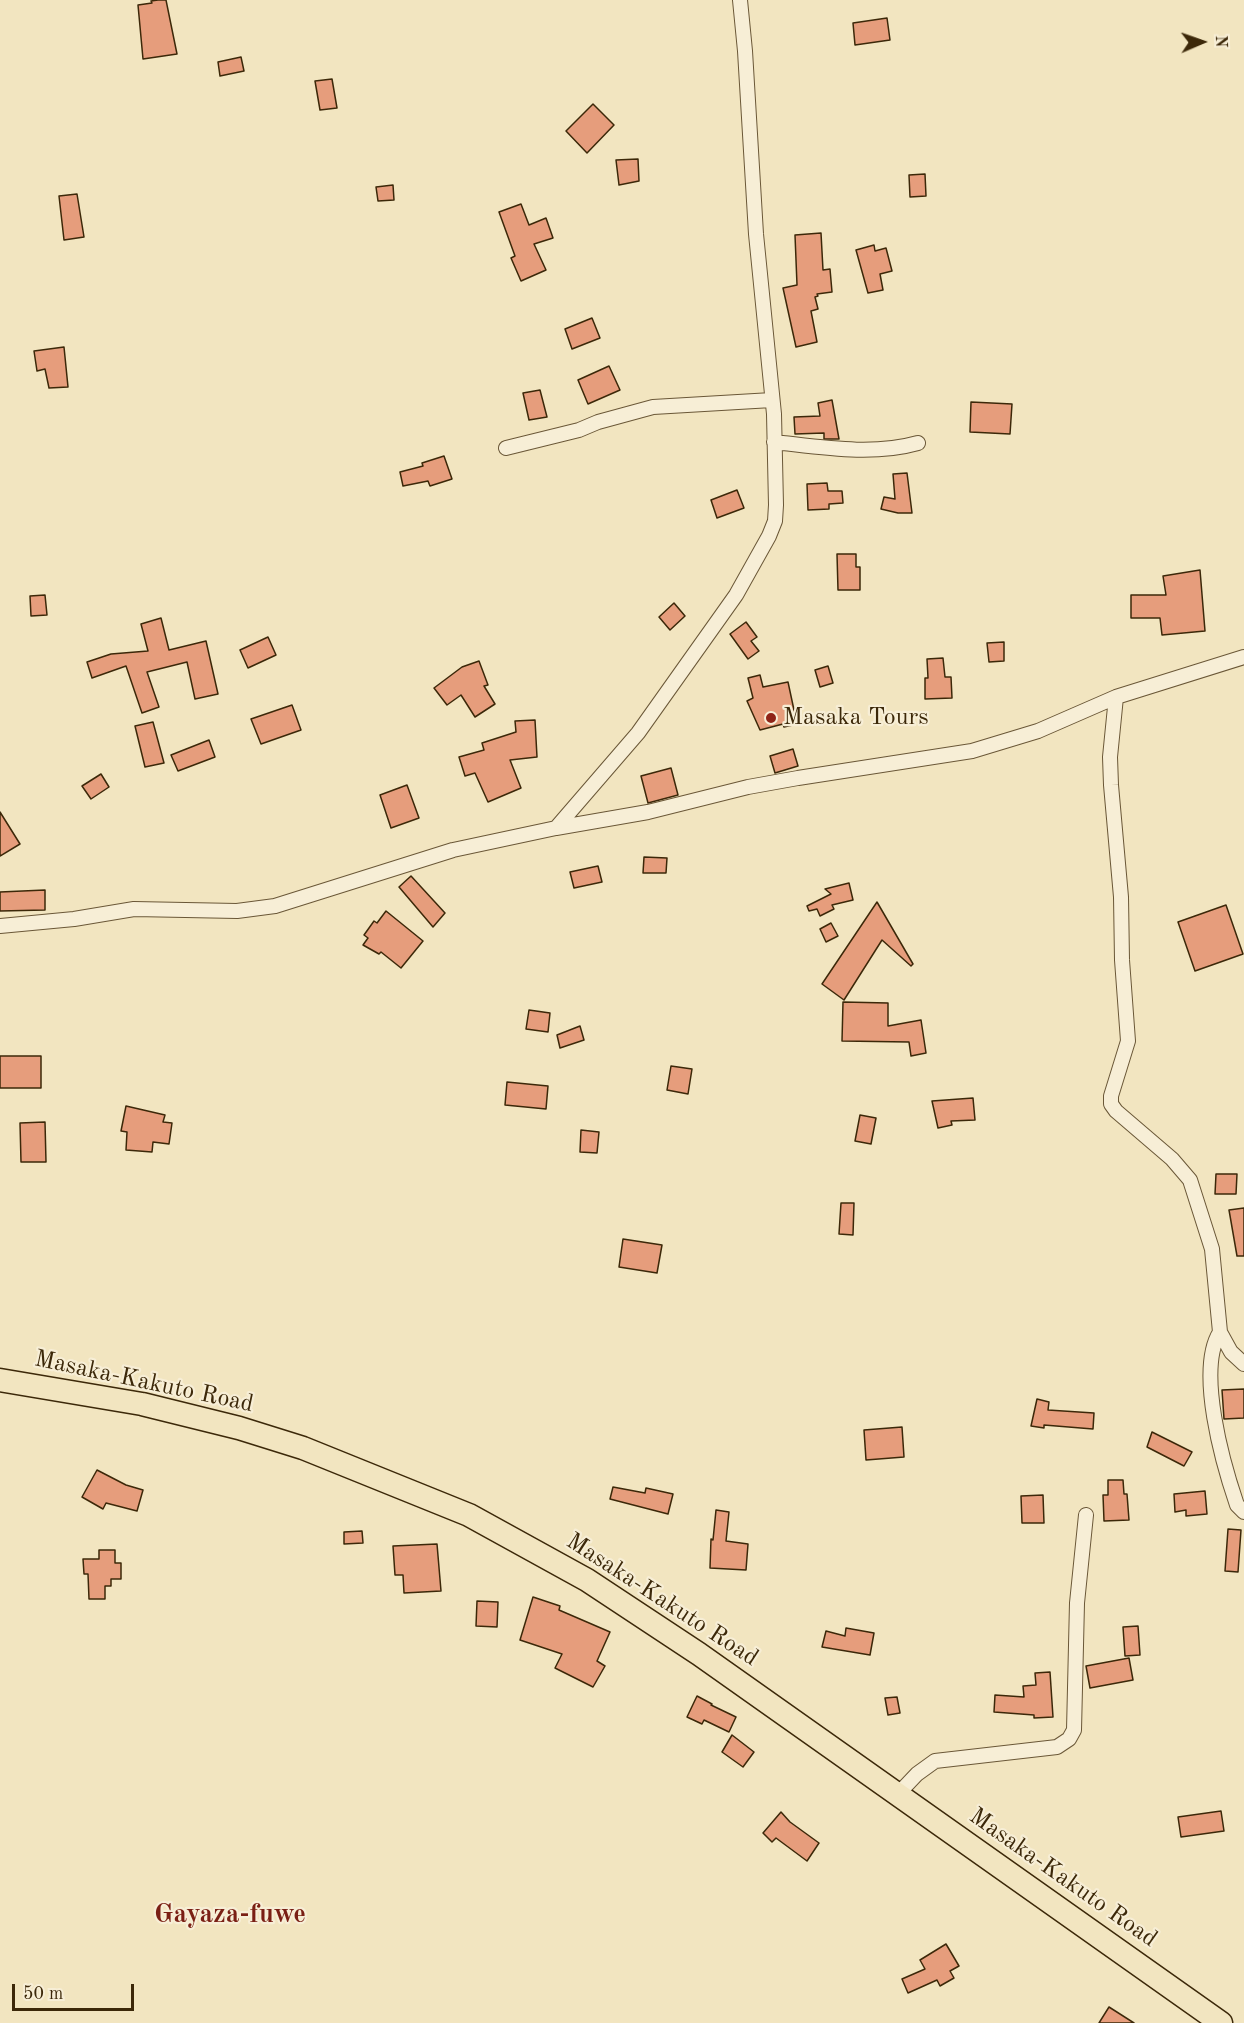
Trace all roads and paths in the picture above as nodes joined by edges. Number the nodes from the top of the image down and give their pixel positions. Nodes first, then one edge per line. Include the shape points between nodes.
1 (740, 0) edge
2 (772, 400) junction
3 (774, 442) junction
4 (918, 443) dead end
5 (506, 448) dead end
6 (1244, 657) edge
7 (1116, 697) junction
8 (556, 828) junction
9 (0, 926) edge
10 (1220, 1332) junction
11 (1244, 1364) edge
12 (0, 1380) edge
13 (1244, 1512) edge
14 (1086, 1515) dead end
15 (898, 1794) junction
16 (1221, 2023) edge

1 - 2 street
2 - 3 street
2 - 5 street via 653,407
3 - 4 street via 871,449
3 - 8 street via 775,521 755,562 638,733
6 - 7 street
7 - 8 street via 1038,731 972,751 798,778
7 - 10 street via 1110,757 1128,1041 1111,1104 1190,1180 1212,1249
8 - 9 street via 453,850 275,906 237,911 134,909
10 - 11 street via 1231,1352
10 - 13 street via 1211,1362 1217,1439 1237,1505
12 - 15 highway, Masaka-Kakuto Road via 142,1404 239,1428 303,1448 469,1515 587,1580
14 - 15 street via 1077,1603 1074,1730 1070,1739 1057,1747 934,1761
15 - 16 highway, Masaka-Kakuto Road

